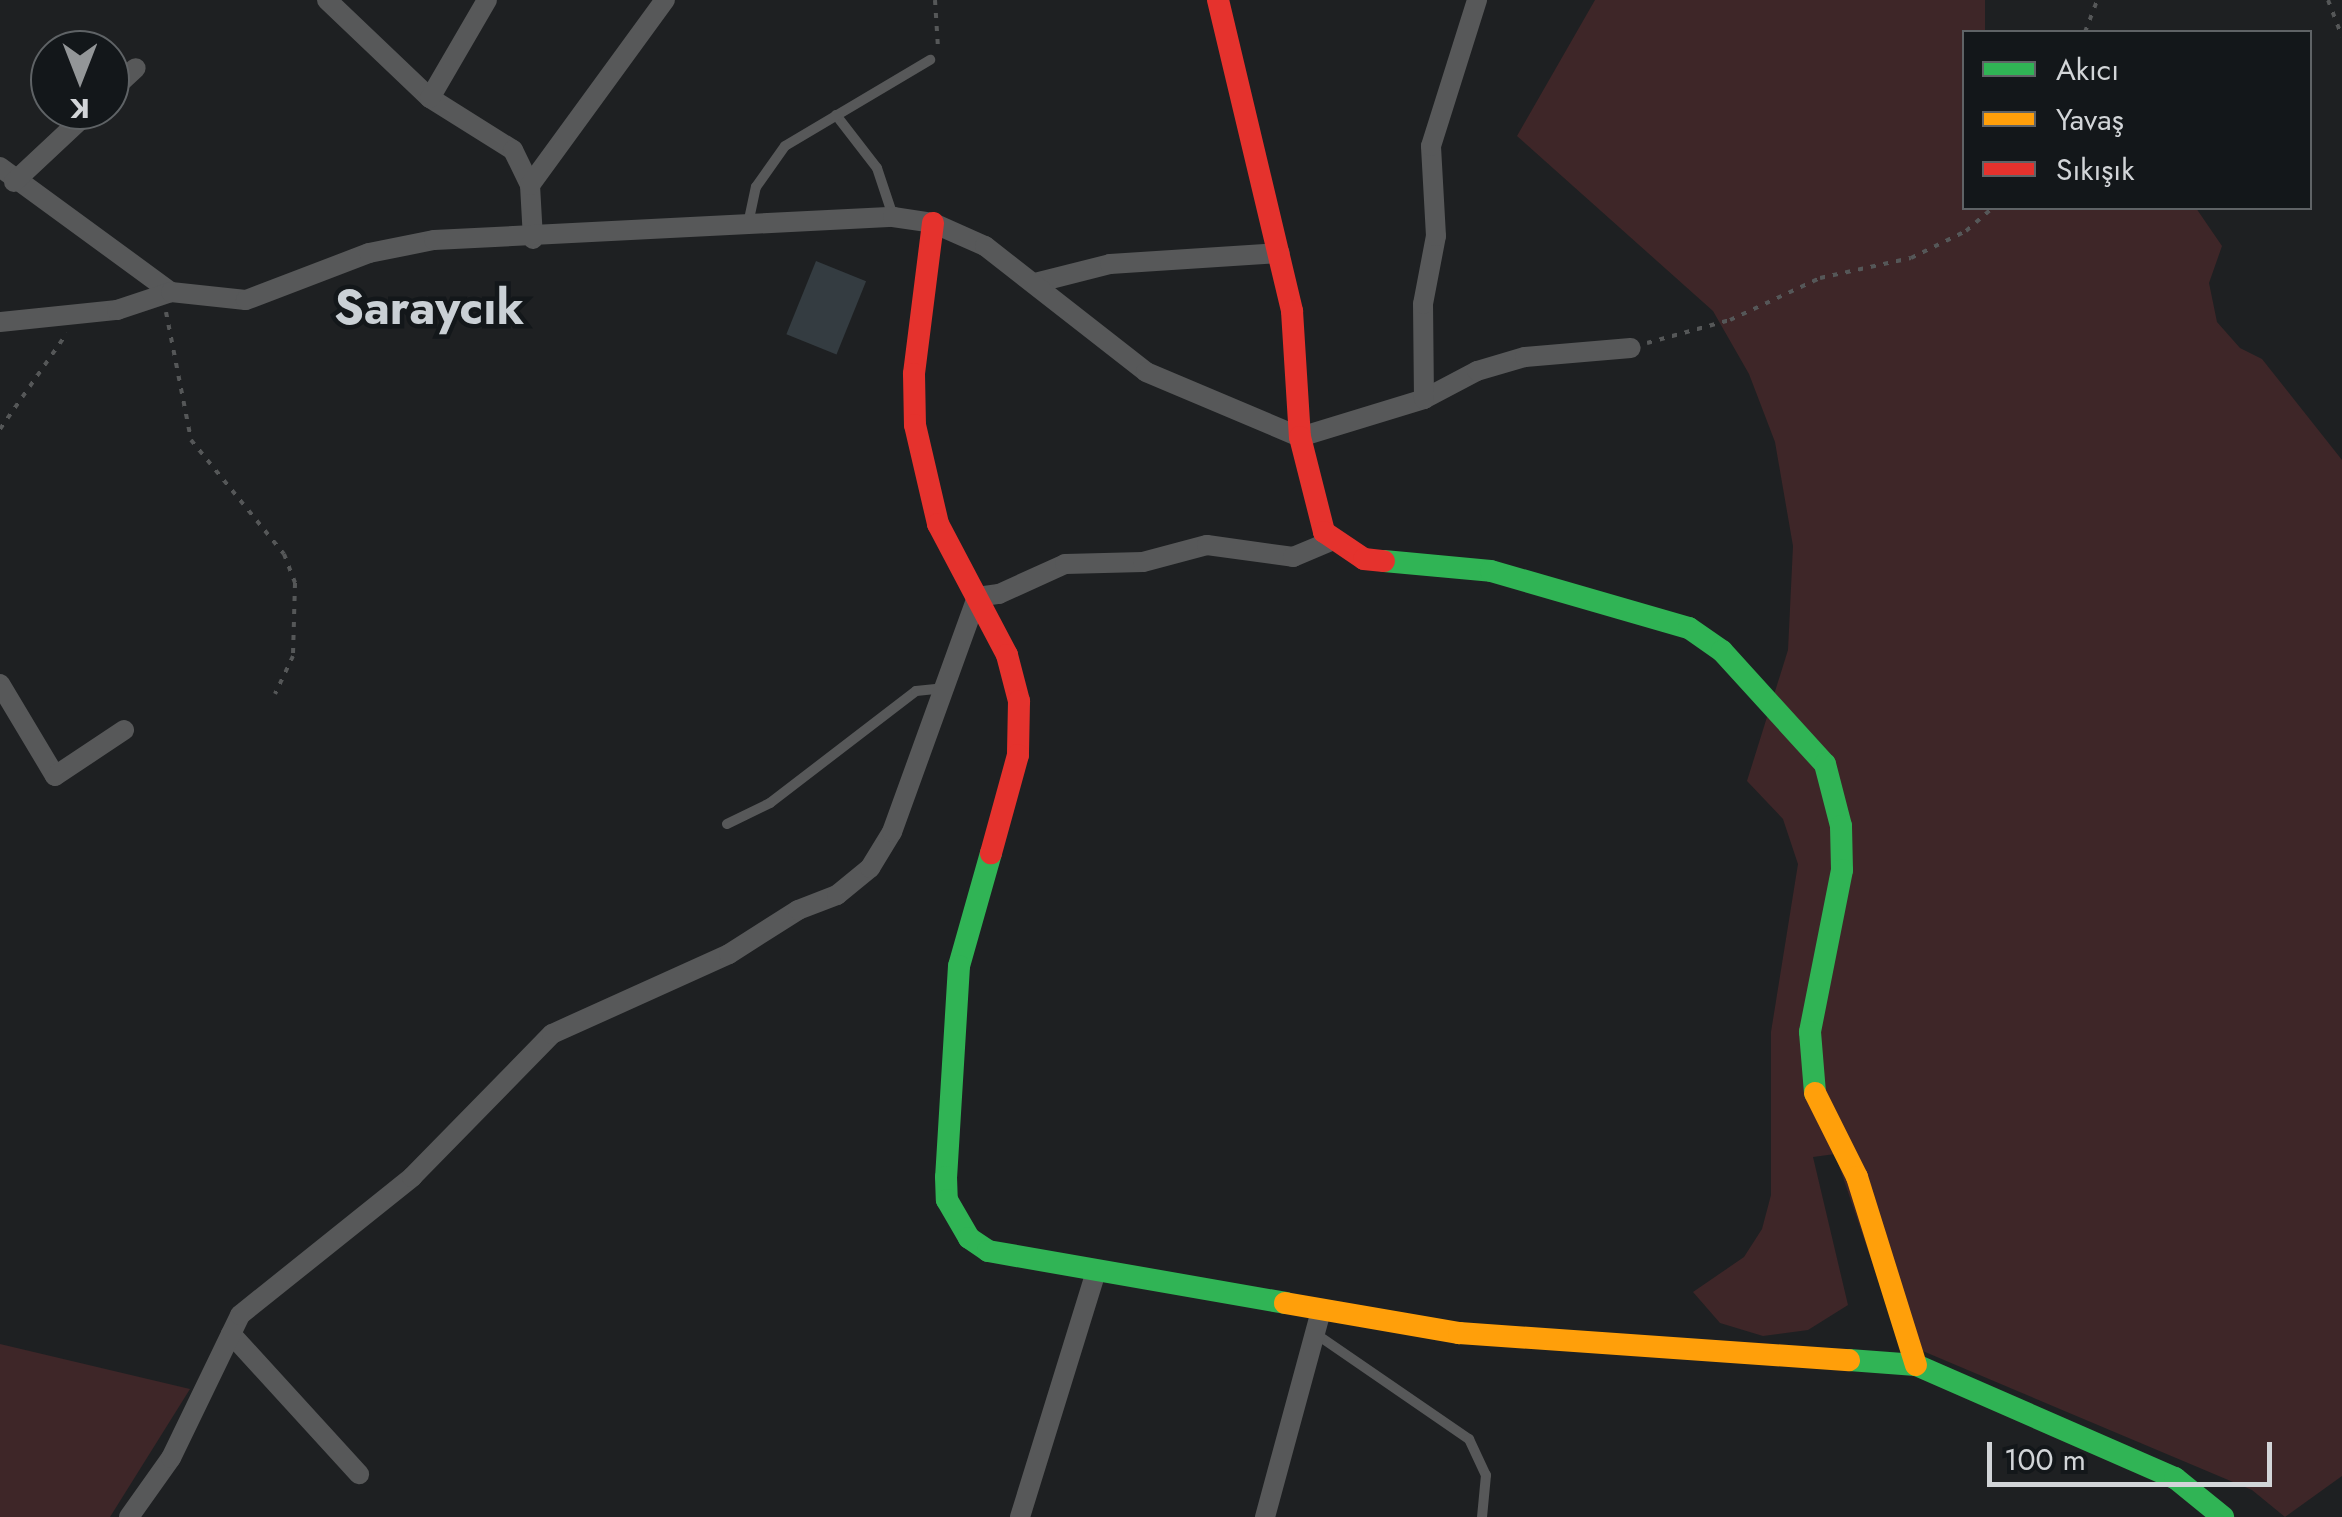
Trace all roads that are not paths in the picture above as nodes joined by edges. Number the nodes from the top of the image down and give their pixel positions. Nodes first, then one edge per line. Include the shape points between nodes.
1 (327, 0) edge
2 (487, 0) edge
3 (665, 0) edge
4 (1218, 0) edge
5 (1477, 0) edge
6 (930, 60) road end
7 (136, 68) dead end
8 (130, 74) edge
9 (430, 98) junction
10 (836, 116) junction
11 (65, 130) edge
12 (7, 175) edge
13 (530, 185) junction
14 (893, 217) junction
15 (934, 223) junction
16 (748, 225) junction
17 (533, 239) junction
18 (1280, 253) junction
19 (1036, 283) junction
20 (167, 294) junction
21 (0, 322) edge
22 (1630, 348) road end
23 (1424, 399) junction
24 (1300, 437) junction
25 (1331, 541) junction
26 (977, 597) junction
27 (0, 684) edge
28 (948, 688) junction
29 (124, 730) dead end
30 (727, 824) dead end
31 (1096, 1271) junction
32 (1318, 1322) junction
33 (231, 1334) junction
34 (1916, 1364) junction
35 (359, 1474) dead end
36 (129, 1517) edge
37 (1020, 1517) edge
38 (1265, 1517) edge
39 (1482, 1517) edge
40 (2223, 1517) edge

1 - 9 street
2 - 9 street
3 - 13 street
4 - 18 street
5 - 23 street via 1431,146 1436,236 1423,304
6 - 10 lane
7 - 8 street
9 - 13 street via 513,150
10 - 14 lane via 878,168
10 - 16 lane via 770,162 756,186
11 - 12 street
12 - 20 street
13 - 17 street
14 - 15 street
14 - 16 street
15 - 19 street via 985,246
15 - 26 street via 914,374 915,425 938,524
16 - 17 street
17 - 20 street via 404,244 246,300
18 - 19 street via 1110,264
18 - 24 street via 1298,351
19 - 24 street via 1146,372
20 - 21 street via 79,317
22 - 23 street via 1525,357 1477,371
23 - 24 street
24 - 25 street via 1318,523
25 - 26 street via 1293,557 1207,545 1143,562 1066,564
25 - 34 street via 1364,558 1491,571 1675,622 1722,651 1811,743 1832,784 1842,847 1840,894 1810,1032 1810,1070 1819,1108 1856,1177
26 - 28 street
26 - 31 street via 1008,655 1019,700 1018,755 959,966 947,1200 969,1238 988,1251
27 - 29 street via 54,776
28 - 30 lane via 916,691 770,802
28 - 33 street via 892,832 870,868 838,894 798,910 729,954 552,1034 412,1177 240,1315
31 - 32 street
31 - 37 street
32 - 34 street
32 - 38 street
32 - 39 lane via 1469,1439 1486,1474
33 - 35 street
33 - 36 street via 171,1458
34 - 40 street via 2176,1478

